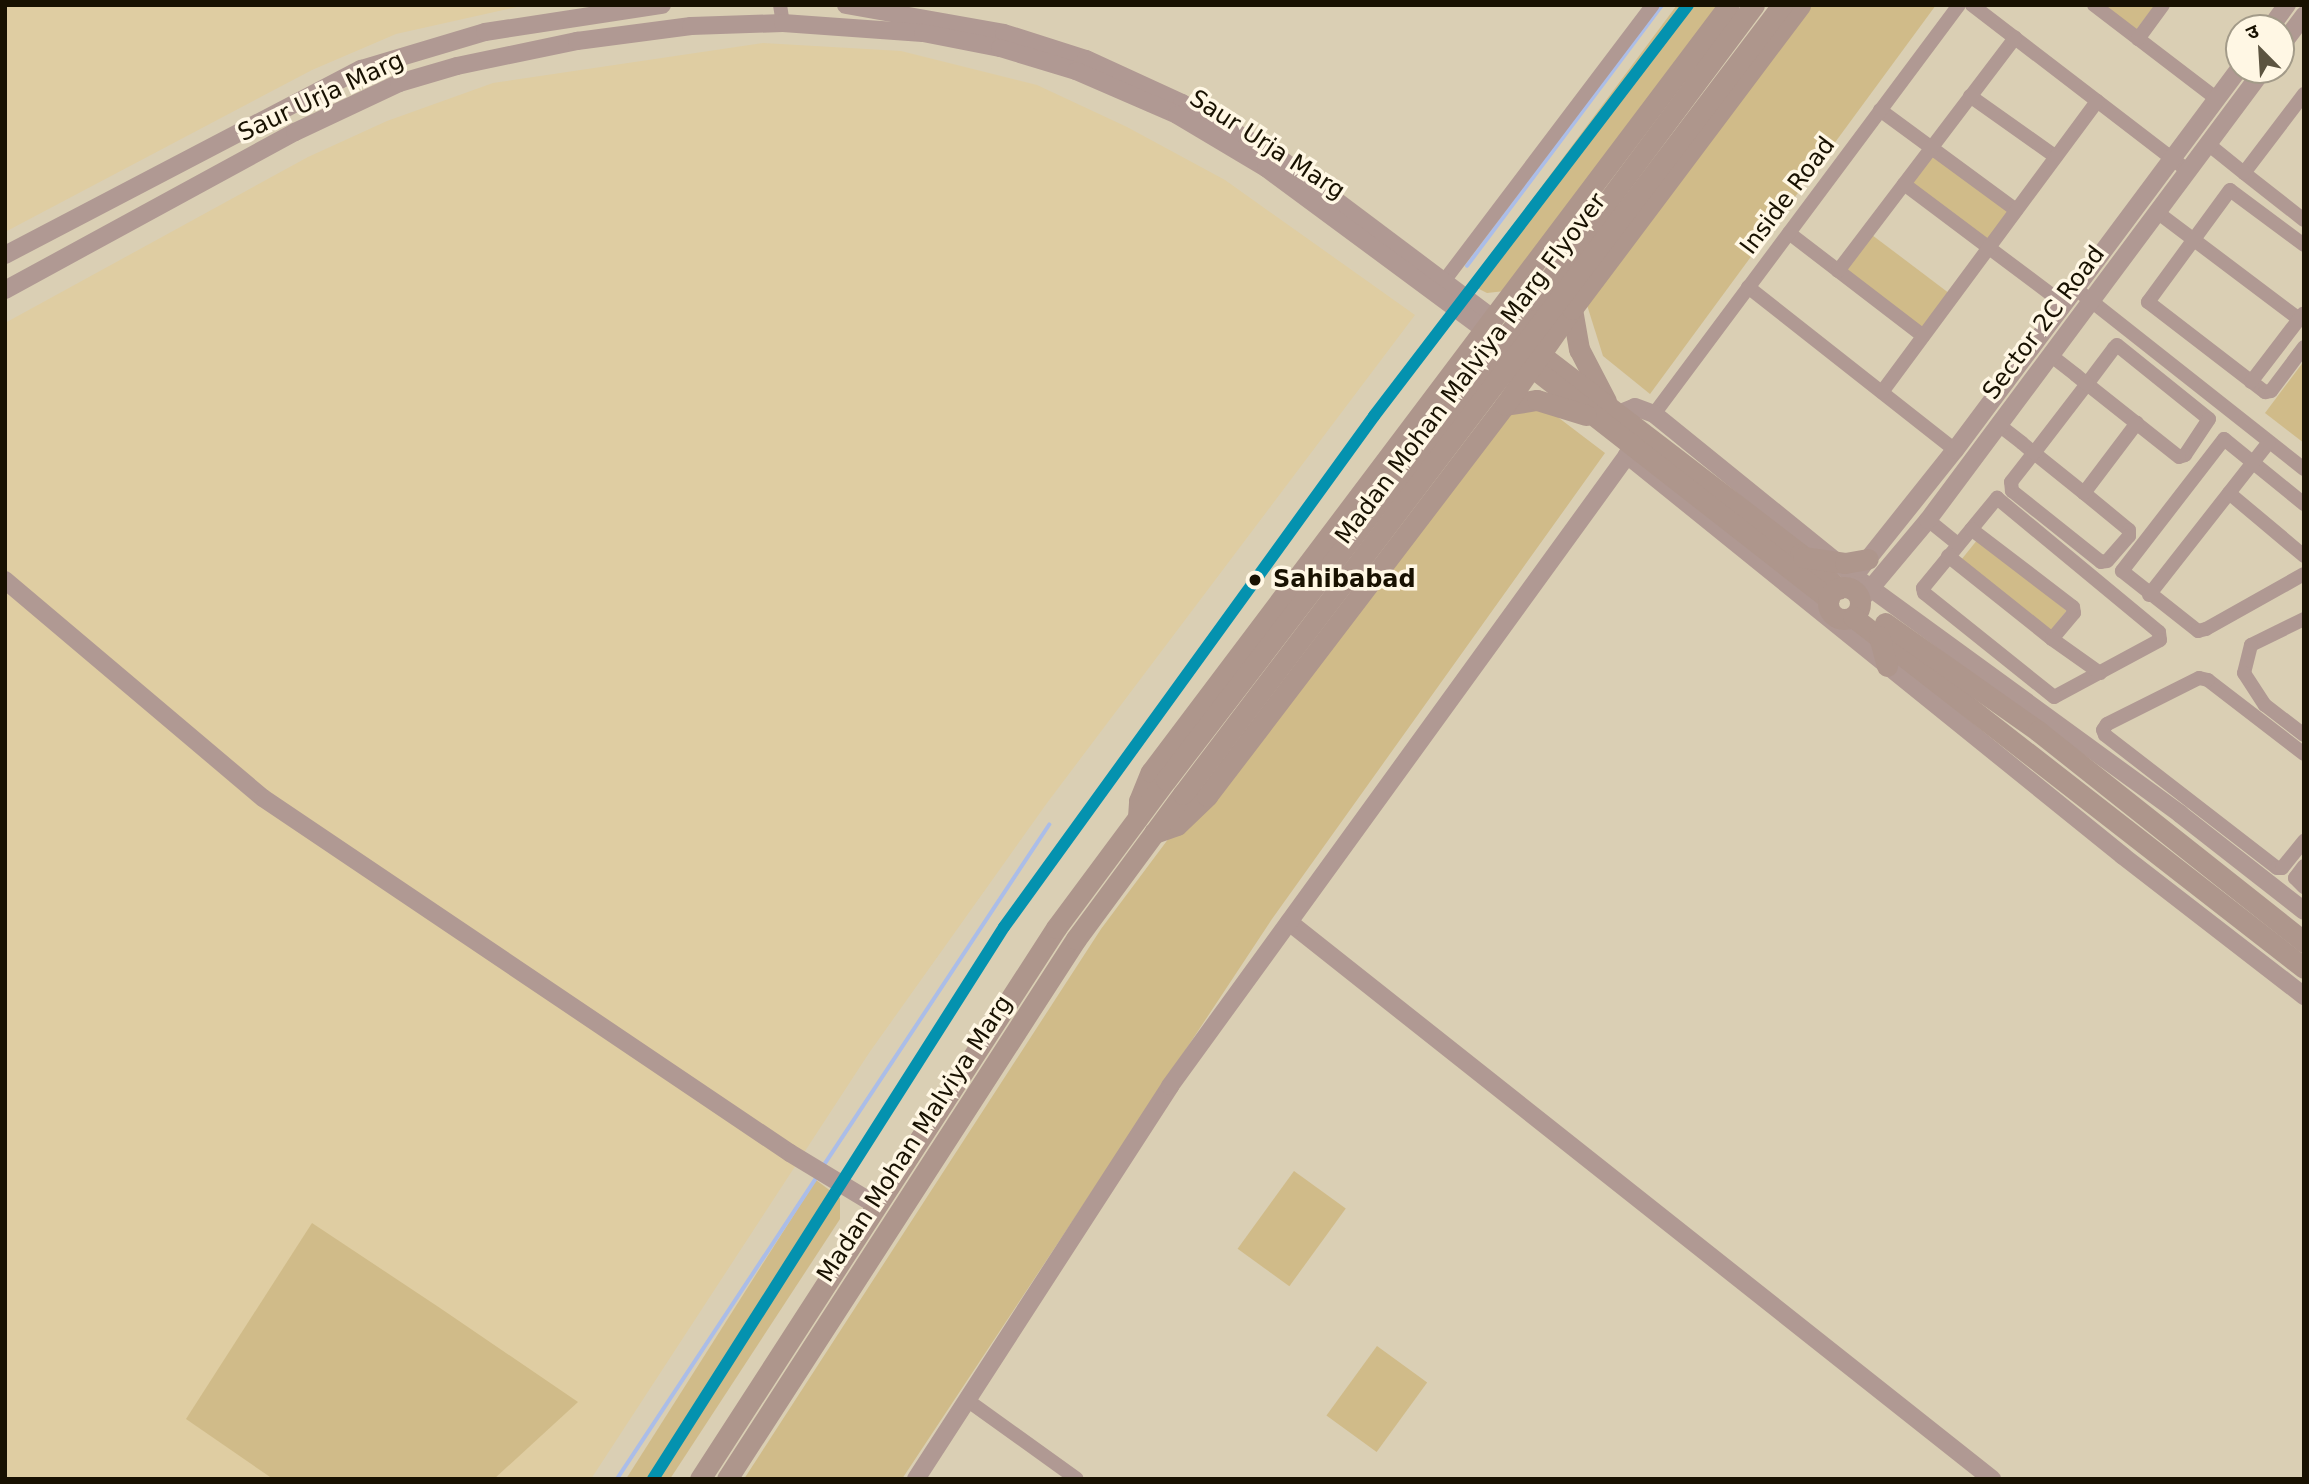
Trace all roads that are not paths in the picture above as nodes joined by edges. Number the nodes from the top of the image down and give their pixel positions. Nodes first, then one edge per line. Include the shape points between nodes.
1 (662, 5) edge
2 (846, 5) edge
3 (1653, 5) edge
4 (1729, 5) edge
5 (1754, 5) edge
6 (1782, 5) edge
7 (1800, 5) edge
8 (1959, 5) edge
9 (1972, 5) edge
10 (2094, 5) edge
11 (2163, 5) edge
12 (781, 14) edge
13 (2015, 38) junction
14 (2138, 39) junction
15 (449, 40) junction
16 (457, 66) junction
17 (2228, 84) edge
18 (2252, 84) edge
19 (2304, 94) edge
20 (1970, 96) junction
21 (2217, 99) junction
22 (2098, 101) junction
23 (1880, 110) junction
24 (2207, 144) junction
25 (1931, 148) junction
26 (2056, 157) junction
27 (2172, 159) junction
28 (2188, 171) junction
29 (2244, 173) junction
30 (1904, 184) junction
31 (2016, 210) junction
32 (2157, 212) junction
33 (2304, 220) edge
34 (1789, 233) junction
35 (2193, 239) junction
36 (2304, 245) edge
37 (1989, 247) junction
38 (5, 255) edge
39 (1838, 271) junction
40 (1444, 281) junction
41 (1748, 287) junction
42 (2076, 289) junction
43 (5, 290) edge
44 (2091, 301) junction
45 (2064, 304) junction
46 (1573, 309) junction
47 (2301, 316) edge
48 (1490, 325) junction
49 (1923, 336) junction
50 (2304, 347) edge
51 (2050, 355) junction
52 (1537, 361) junction
53 (2251, 382) junction
54 (2087, 384) junction
55 (1881, 392) junction
56 (1505, 405) junction
57 (1610, 414) junction
58 (1654, 415) junction
59 (2137, 423) junction
60 (1999, 425) junction
61 (2269, 442) junction
62 (1955, 450) junction
63 (1630, 451) junction
64 (2034, 453) junction
65 (2253, 461) junction
66 (2304, 469) edge
67 (2084, 493) junction
68 (2229, 493) junction
69 (2304, 504) edge
70 (1928, 520) junction
71 (1971, 528) junction
72 (1958, 544) junction
73 (1948, 556) junction
74 (2304, 556) edge
75 (1868, 559) joint
76 (2304, 574) edge
77 (5, 580) edge
78 (1850, 592) junction
79 (2150, 595) junction
80 (2304, 619) edge
81 (1879, 636) junction
82 (2052, 639) junction
83 (1887, 666) junction
84 (2100, 673) junction
85 (2304, 735) edge
86 (2304, 754) edge
87 (2185, 807) junction
88 (1138, 817) junction
89 (1154, 833) junction
90 (2304, 841) edge
91 (2304, 866) edge
92 (2302, 886) edge
93 (2289, 900) junction
94 (2304, 911) edge
95 (1289, 922) junction
96 (2304, 942) edge
97 (2304, 968) edge
98 (2304, 996) edge
99 (876, 1206) junction
100 (967, 1400) junction
101 (700, 1479) edge
102 (727, 1479) edge
103 (916, 1479) edge
104 (1077, 1479) edge
105 (1992, 1479) edge

1 - 15 street, Saur Urja Marg
2 - 40 street, Saur Urja Marg via 1004,33 1086,59 1274,154
3 - 40 street
4 - 48 main road
5 - 88 main road, Madan Mohan Malviya Marg Flyover, bridge
6 - 89 main road, Madan Mohan Malviya Marg Flyover, bridge
7 - 46 main road
8 - 23 street, Inside Road
9 - 13 street
10 - 14 street
11 - 14 street
12 - 16 street, Saur Urja Marg via 577,41
12 - 48 street, Saur Urja Marg via 1000,48 1076,71 1165,109 1266,167
13 - 20 street
13 - 22 street
14 - 21 street
15 - 16 street
15 - 38 street, Saur Urja Marg via 329,83
16 - 43 street, Saur Urja Marg via 399,83 295,132
17 - 21 street, Sector 2C Road
18 - 24 street, Sector 2C Road
19 - 29 street
20 - 25 street
20 - 26 street
21 - 27 street, Sector 2C Road
22 - 26 street
22 - 27 street
23 - 25 street
23 - 34 street, Inside Road
24 - 28 street, Sector 2C Road
24 - 29 street
25 - 30 street
25 - 31 street
26 - 31 street
27 - 28 street
27 - 42 street, Sector 2C Road
28 - 32 street, Sector 2C Road
29 - 33 street
30 - 37 street
30 - 39 street
31 - 37 street
32 - 35 street
32 - 44 street, Sector 2C Road
34 - 39 street
34 - 41 street, Inside Road
35 - 36 street via 2231,190
35 - 47 street
35 - 53 street via 2148,302
37 - 45 street
37 - 49 street
39 - 49 street
40 - 48 street, Saur Urja Marg
41 - 55 street
41 - 58 street, Inside Road
42 - 44 street
42 - 45 street, Sector 2C Road
44 - 51 street, Sector 2C Road
44 - 61 street
45 - 62 street, Sector 2C Road
46 - 52 main road
46 - 57 main road via 1579,349
47 - 53 street
48 - 52 main road
48 - 88 main road via 1151,772
49 - 55 street
50 - 53 street via 2271,391
51 - 54 street
51 - 60 street, Sector 2C Road
52 - 56 main road
52 - 57 main road
54 - 59 street
54 - 59 street via 2117,345 2210,420 2181,457
54 - 64 street
55 - 62 street
56 - 57 main road via 1537,400
56 - 89 main road via 1207,796 1177,825
57 - 58 street via 1635,407
57 - 63 main road
57 - 78 main road
58 - 78 street
59 - 67 street
60 - 64 street
60 - 70 street, Sector 2C Road
61 - 65 street
61 - 66 street
62 - 75 street, Sector 2C Road
63 - 78 main road
63 - 83 street
63 - 95 street
64 - 67 street
64 - 67 street via 2011,482 2012,491 2104,562 2130,533
65 - 68 street
65 - 69 street
65 - 79 street via 2226,439 2222,441 2122,568 2124,575
68 - 74 street
68 - 79 street
70 - 72 street
70 - 78 street, Sector 2C Road
71 - 72 street
71 - 82 street via 2073,607 2074,613
71 - 84 street via 1995,499 2000,499 2161,635 2161,640
72 - 73 street
73 - 82 street
73 - 84 street via 1923,592 2051,695
75 - 78 main road
76 - 79 street via 2198,631
77 - 99 street via 263,798
78 - 81 main road
78 - 87 street
78 - 96 main road via 2038,731
80 - 85 street via 2251,645 2244,673 2265,705
81 - 83 main road
81 - 97 main road
82 - 84 street
83 - 98 street
86 - 87 street via 2208,680 2199,678 2104,727 2105,735
87 - 90 street via 2279,869
87 - 93 street
88 - 99 main road, Madan Mohan Malviya Marg via 1056,928
89 - 102 main road, Madan Mohan Malviya Marg via 1076,939
91 - 92 street via 2295,878
92 - 93 street
93 - 94 street
95 - 100 street via 1170,1086
95 - 105 street
99 - 101 main road, Madan Mohan Malviya Marg
100 - 103 street
100 - 104 street

